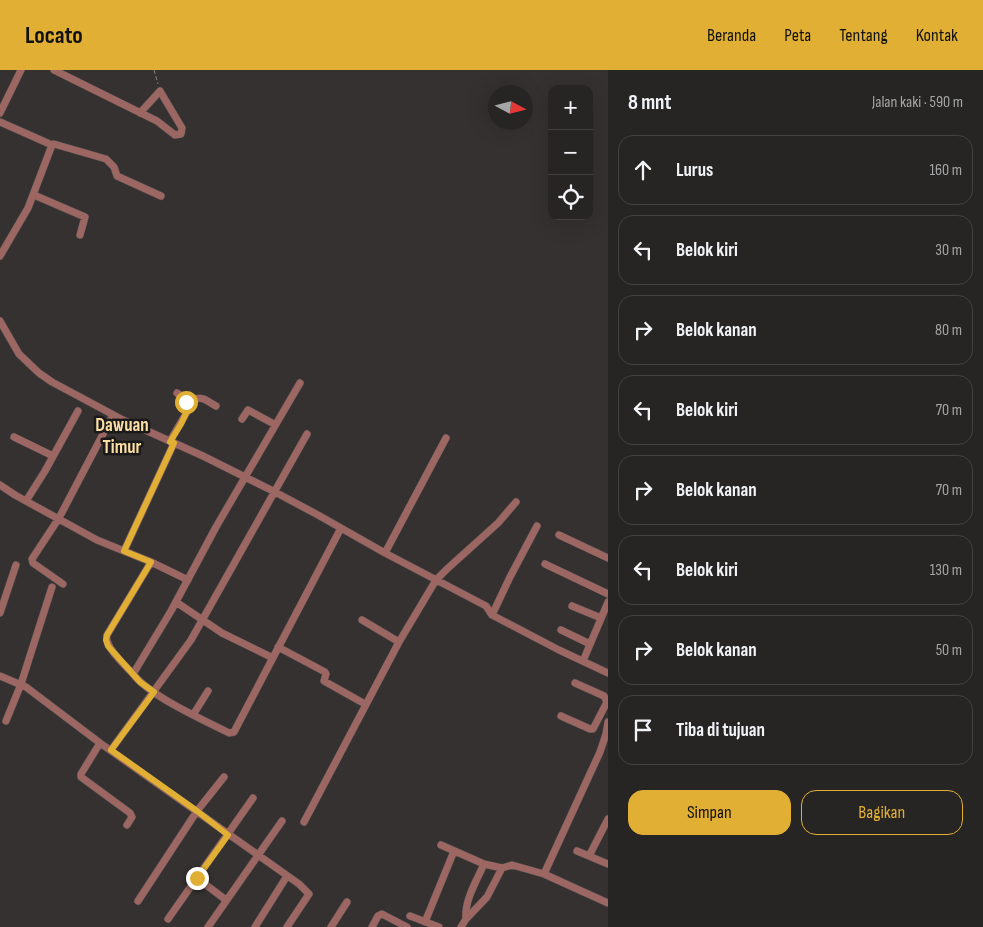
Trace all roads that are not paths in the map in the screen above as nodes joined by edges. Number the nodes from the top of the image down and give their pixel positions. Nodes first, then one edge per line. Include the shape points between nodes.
1 (21, 70) edge
2 (54, 70) edge
3 (0, 113) edge
4 (140, 113) junction
5 (0, 122) edge
6 (52, 145) junction
7 (34, 195) junction
8 (161, 196) dead end
9 (80, 235) dead end
10 (0, 256) edge
11 (0, 321) edge
12 (300, 383) dead end
13 (177, 393) dead end
14 (216, 406) dead end
15 (189, 407) junction
16 (78, 411) dead end
17 (113, 415) junction
18 (242, 419) dead end
19 (274, 424) junction
20 (307, 434) dead end
21 (14, 437) dead end
22 (446, 438) dead end
23 (172, 442) junction
24 (54, 456) junction
25 (246, 477) junction
26 (0, 485) edge
27 (275, 492) junction
28 (26, 501) junction
29 (516, 502) dead end
30 (59, 518) junction
31 (537, 526) dead end
32 (341, 528) junction
33 (559, 535) dead end
34 (124, 551) junction
35 (385, 553) junction
36 (607, 556) edge
37 (151, 562) junction
38 (545, 564) dead end
39 (16, 565) dead end
40 (188, 580) junction
41 (436, 580) junction
42 (63, 584) dead end
43 (52, 587) dead end
44 (608, 594) edge
45 (176, 602) junction
46 (608, 602) edge
47 (572, 606) dead end
48 (0, 612) edge
49 (492, 615) junction
50 (601, 618) junction
51 (202, 620) junction
52 (362, 620) dead end
53 (561, 630) dead end
54 (399, 642) junction
55 (590, 644) junction
56 (278, 647) junction
57 (273, 658) junction
58 (583, 661) junction
59 (608, 673) edge
60 (133, 674) junction
61 (0, 676) edge
62 (575, 682) dead end
63 (21, 684) junction
64 (208, 691) dead end
65 (154, 692) junction
66 (365, 704) junction
67 (193, 715) junction
68 (561, 716) dead end
69 (6, 721) dead end
70 (598, 722) junction
71 (607, 728) edge
72 (100, 743) junction
73 (111, 750) junction
74 (600, 752) junction
75 (608, 755) edge
76 (224, 777) dead end
77 (253, 798) dead end
78 (197, 811) junction
79 (608, 819) edge
80 (282, 821) dead end
81 (304, 822) dead end
82 (127, 825) dead end
83 (228, 835) junction
84 (441, 845) dead end
85 (454, 851) junction
86 (577, 851) dead end
87 (259, 854) junction
88 (589, 856) junction
89 (484, 864) junction
90 (608, 864) edge
91 (502, 868) junction
92 (544, 874) junction
93 (287, 876) junction
94 (197, 878) junction
95 (226, 900) junction
96 (138, 901) dead end
97 (347, 902) dead end
98 (608, 903) edge
99 (410, 916) dead end
100 (168, 919) dead end
101 (466, 919) junction
102 (425, 922) junction
103 (208, 927) edge
104 (254, 927) edge
105 (287, 927) edge
106 (331, 927) edge
107 (372, 927) edge
108 (407, 927) edge
109 (439, 927) edge
110 (461, 927) edge

1 - 3 street
2 - 4 street
4 - 4 street via 175,135 181,134 182,128 160,91
5 - 6 street
6 - 7 street
6 - 8 street via 106,160 118,176
7 - 9 street via 85,217
7 - 10 street
11 - 17 street via 19,354 39,373
12 - 19 street
13 - 15 street
14 - 15 street via 198,398
15 - 23 street
16 - 24 street
17 - 23 street
17 - 30 street
18 - 19 street via 248,410
19 - 25 street
20 - 27 street
21 - 24 street
22 - 35 street
23 - 25 street
23 - 34 street
24 - 28 street
25 - 27 street
25 - 40 street
26 - 28 street
27 - 32 street
27 - 51 street
28 - 30 street
29 - 41 street
30 - 34 street
30 - 42 street via 32,560
31 - 49 street
32 - 35 street
32 - 56 street
33 - 36 street
34 - 37 street
35 - 41 street
37 - 40 street
37 - 60 street via 106,640
38 - 44 street
39 - 48 street
40 - 45 street
41 - 49 street via 486,606
41 - 54 street
43 - 63 street
45 - 51 street
45 - 60 street
46 - 50 street
47 - 50 street
49 - 58 street
50 - 55 street
51 - 57 street
51 - 65 street
52 - 54 street
53 - 55 street
54 - 66 street
55 - 58 street
56 - 57 street
56 - 66 street via 325,672 324,680
57 - 67 street via 234,732 229,733
58 - 59 street
60 - 65 street
61 - 63 street
62 - 70 street via 607,698
63 - 69 street
63 - 72 street
64 - 67 street
65 - 67 street
65 - 73 street
66 - 81 street
68 - 70 street via 590,729 594,729
70 - 71 street
71 - 74 street
72 - 73 street
72 - 82 street via 81,777 130,813 132,817
73 - 78 street
74 - 75 street
74 - 92 street
76 - 78 street
77 - 83 street
78 - 83 street
78 - 96 street
79 - 88 street
80 - 87 street
83 - 87 street
83 - 94 street
84 - 85 street
85 - 89 street
85 - 102 street
86 - 88 street
87 - 93 street
87 - 95 street
88 - 90 street
89 - 91 street
89 - 101 street via 466,909
91 - 92 street via 512,865
91 - 101 street via 487,897
92 - 98 street
93 - 104 street
93 - 105 street via 309,894
94 - 95 street
94 - 100 street
95 - 103 street
97 - 106 street
99 - 102 street
101 - 110 street
102 - 109 street
107 - 108 street via 382,914

